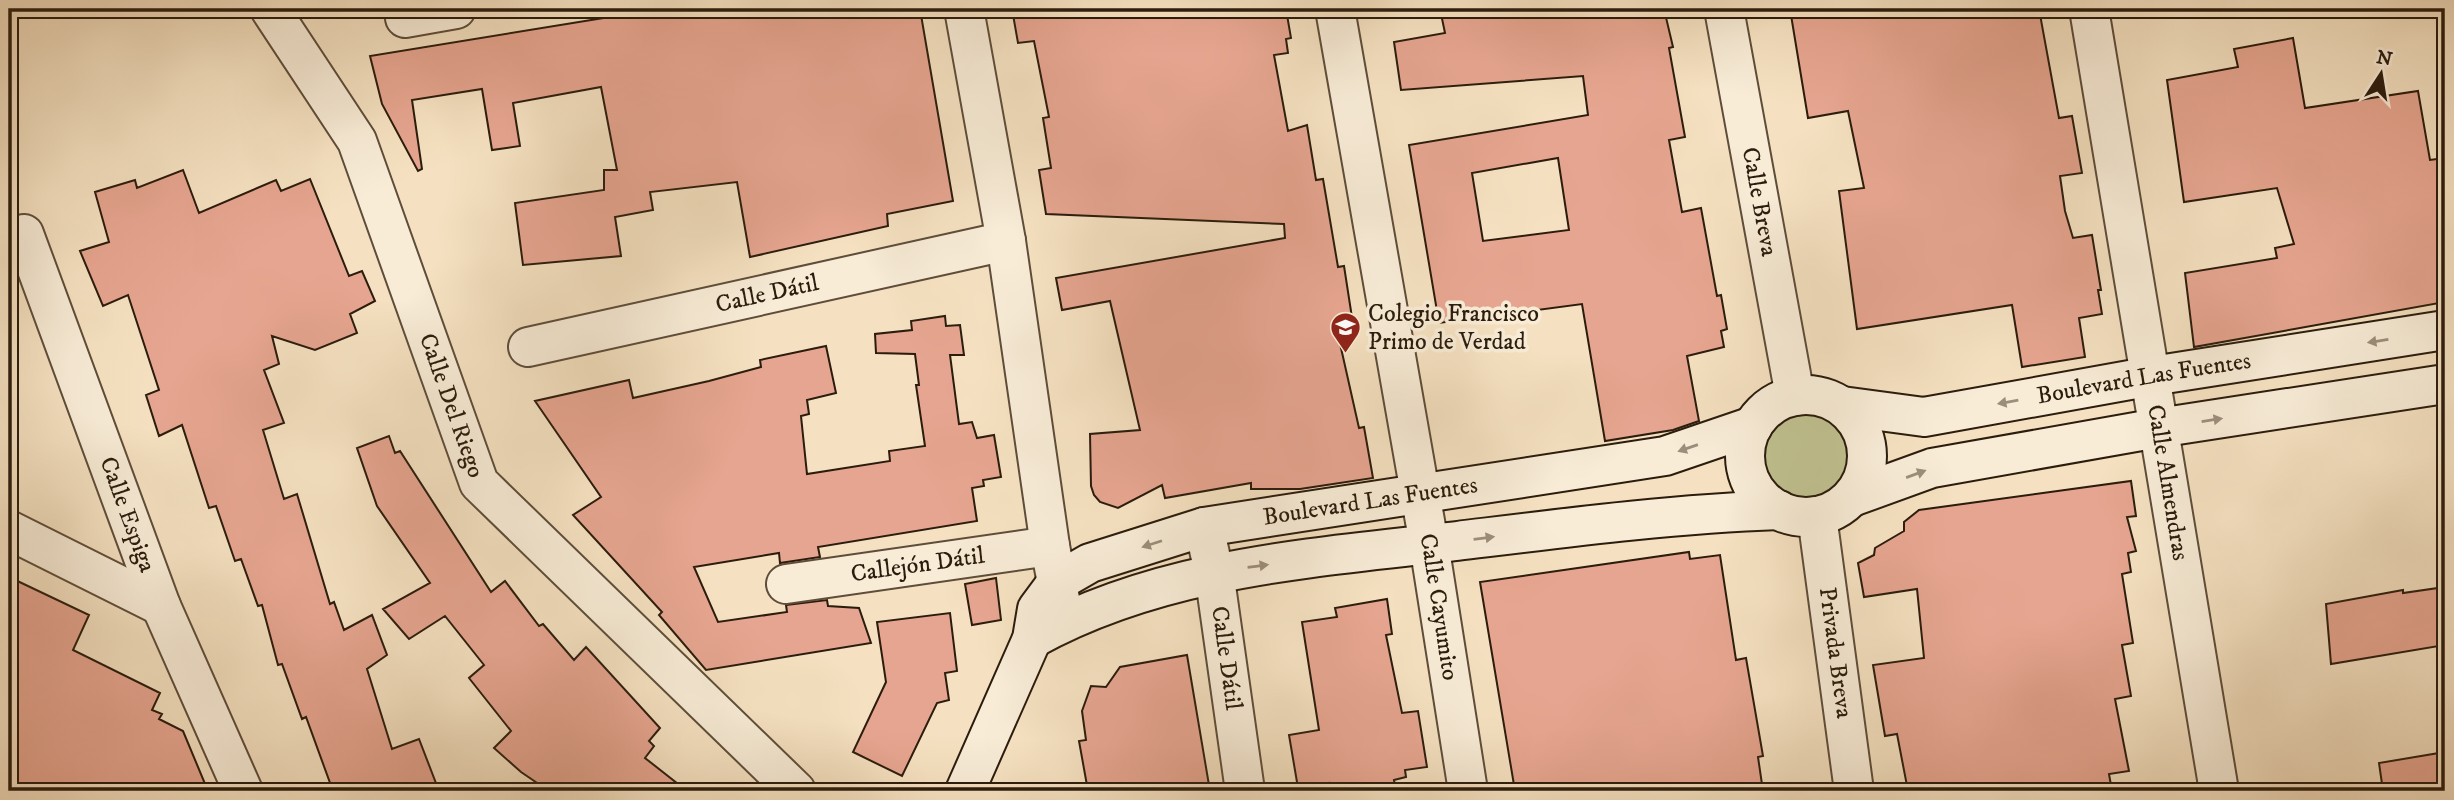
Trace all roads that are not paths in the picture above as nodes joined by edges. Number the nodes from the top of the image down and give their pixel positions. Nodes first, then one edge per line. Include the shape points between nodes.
1 (270, 9) edge
2 (456, 9) edge
3 (964, 9) edge
4 (1335, 9) edge
5 (1724, 9) edge
6 (2089, 9) edge
7 (405, 18) dead end
8 (24, 234) dead end
9 (1006, 241) junction
10 (2445, 330) edge
11 (528, 347) dead end
12 (2152, 376) junction
13 (2445, 384) edge
14 (1795, 396) junction
15 (1842, 406) junction
16 (1753, 426) junction
17 (2158, 428) junction
18 (1421, 496) junction
19 (1852, 497) junction
20 (1779, 510) junction
21 (1817, 516) junction
22 (1204, 527) junction
23 (9, 530) edge
24 (1429, 544) junction
25 (1053, 564) junction
26 (1214, 572) junction
27 (786, 584) dead end
28 (161, 606) junction
29 (1065, 620) junction
30 (1031, 639) junction
31 (243, 791) edge
32 (796, 791) edge
33 (965, 791) edge
34 (1245, 791) edge
35 (1468, 791) edge
36 (1854, 791) edge
37 (2219, 791) edge

1 - 32 street, Calle Del Riego via 357,141 479,483
2 - 7 street
3 - 9 street
4 - 18 street, Calle Cayumito
5 - 14 street, Calle Breva
6 - 12 street, Calle Almendras
8 - 28 street, Calle Espiga
9 - 11 street, Calle Dátil
9 - 25 street
10 -> 12 street, Boulevard Las Fuentes
12 -> 15 street, Boulevard Las Fuentes via 1924,417
12 - 17 street, Calle Almendras
17 -> 13 street, Boulevard Las Fuentes
14 - 15 street via 1820,396
14 - 16 street via 1778,401
15 - 19 street via 1866,439 1868,460
16 -> 18 street, Boulevard Las Fuentes via 1665,456
16 - 20 street via 1745,464 1762,499
19 -> 17 street, Boulevard Las Fuentes via 1932,468
17 - 37 street, Calle Almendras
18 - 22 street, Boulevard Las Fuentes
18 - 24 street, Calle Cayumito
19 - 21 street
20 - 21 street
24 -> 20 street, Boulevard Las Fuentes via 1690,513
21 - 36 street, Privada Breva
22 -> 25 street, Boulevard Las Fuentes via 1090,563
22 - 26 street, Calle Dátil
23 - 28 street
26 -> 24 street, Boulevard Las Fuentes
24 - 35 street, Calle Cayumito
25 - 27 street, Callejón Dátil
25 - 29 street
25 - 30 street, Boulevard Las Fuentes
26 - 29 street, Boulevard Las Fuentes
26 - 34 street, Calle Dátil
28 - 31 street, Calle Espiga
29 - 30 street, Boulevard Las Fuentes
30 - 33 street, Boulevard Las Fuentes

